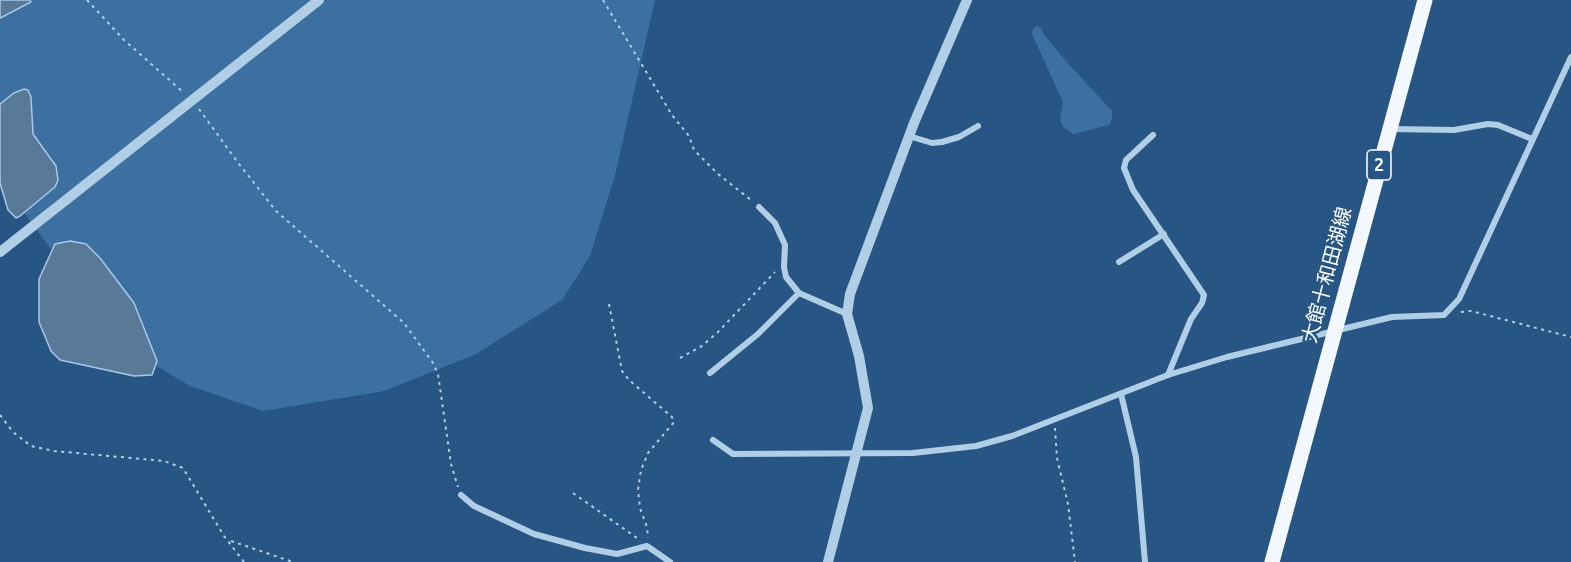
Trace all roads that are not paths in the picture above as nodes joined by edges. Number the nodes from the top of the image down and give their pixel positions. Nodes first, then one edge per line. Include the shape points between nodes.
1 (319, 0) edge
2 (967, 0) edge
3 (1425, 0) edge
4 (1571, 57) edge
5 (978, 126) dead end
6 (1389, 129) junction
7 (1153, 135) dead end
8 (909, 136) junction
9 (1532, 139) junction
10 (759, 207) road end
11 (1164, 234) junction
12 (0, 252) edge
13 (1119, 262) dead end
14 (799, 293) junction
15 (847, 314) junction
16 (1334, 330) junction
17 (710, 374) dead end
18 (1168, 375) junction
19 (1121, 394) junction
20 (713, 440) dead end
21 (856, 452) junction
22 (461, 495) road end
23 (670, 562) edge
24 (828, 562) edge
25 (1144, 562) edge
26 (1272, 562) edge

1 - 12 street
2 - 8 street
3 - 6 main road, 大館十和田湖線 / 2
4 - 9 street
5 - 8 street via 942,142
6 - 9 street via 1454,130 1488,124
6 - 16 main road, 大館十和田湖線 / 2
7 - 11 street via 1126,160 1124,168 1133,190
8 - 15 street via 850,294
9 - 16 street via 1459,299 1444,315 1392,316
10 - 14 street via 775,224 785,245 786,277
11 - 13 street
11 - 18 street via 1204,295
14 - 15 street
14 - 17 street
15 - 21 street via 868,408
16 - 18 street
16 - 26 main road, 大館十和田湖線 / 2
18 - 19 street
19 - 21 street via 976,446 913,453
19 - 25 street via 1136,457
20 - 21 street via 733,454
21 - 24 street
22 - 23 street via 474,506 534,534 618,554 647,546

